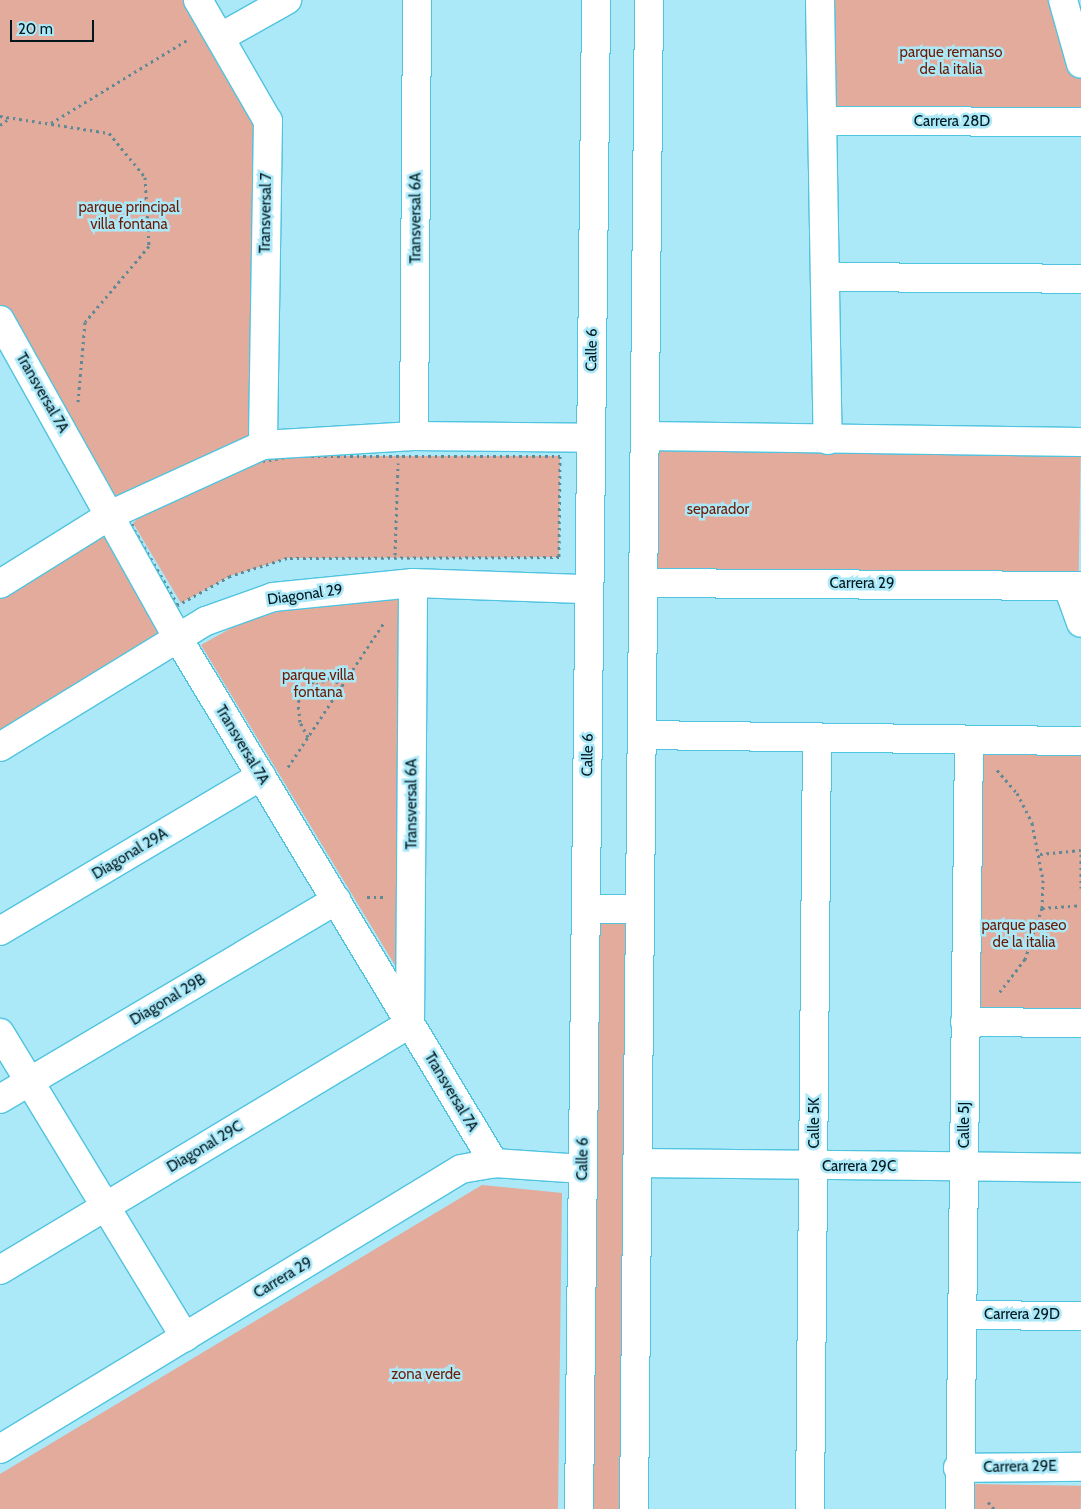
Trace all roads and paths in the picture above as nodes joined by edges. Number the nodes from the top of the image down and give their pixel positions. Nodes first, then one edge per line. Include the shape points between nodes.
1 (198, 0) edge
2 (287, 0) edge
3 (417, 0) edge
4 (596, 0) edge
5 (649, 0) edge
6 (820, 0) edge
7 (1063, 0) edge
8 (220, 37) junction
9 (187, 40) dead end
10 (1081, 64) edge
11 (0, 116) edge
12 (10, 118) junction
13 (824, 122) junction
14 (1081, 122) edge
15 (50, 124) junction
16 (0, 125) edge
17 (826, 277) junction
18 (1081, 279) edge
19 (0, 320) edge
20 (77, 410) dead end
21 (645, 436) junction
22 (591, 438) junction
23 (828, 440) junction
24 (1081, 442) edge
25 (263, 445) junction
26 (406, 445) junction
27 (112, 514) junction
28 (395, 555) junction
29 (413, 583) junction
30 (643, 583) junction
31 (0, 584) edge
32 (1074, 586) edge
33 (589, 589) junction
34 (389, 616) dead end
35 (1081, 623) edge
36 (179, 640) junction
37 (342, 686) junction
38 (642, 735) junction
39 (308, 737) junction
40 (818, 737) junction
41 (969, 741) junction
42 (1081, 741) edge
43 (0, 747) edge
44 (274, 773) junction
45 (1081, 852) edge
46 (1040, 854) junction
47 (1081, 888) edge
48 (362, 897) dead end
49 (388, 897) dead end
50 (336, 900) junction
51 (1081, 905) edge
52 (1042, 908) junction
53 (586, 909) junction
54 (640, 909) junction
55 (0, 931) edge
56 (965, 1022) junction
57 (1081, 1023) edge
58 (410, 1024) junction
59 (0, 1033) edge
60 (30, 1082) junction
61 (0, 1099) edge
62 (638, 1163) junction
63 (494, 1164) junction
64 (815, 1167) junction
65 (965, 1167) junction
66 (1081, 1168) edge
67 (583, 1169) junction
68 (106, 1207) junction
69 (0, 1270) edge
70 (962, 1315) junction
71 (1081, 1316) edge
72 (185, 1337) junction
73 (0, 1449) edge
74 (1081, 1467) edge
75 (958, 1468) junction
76 (579, 1509) edge
77 (634, 1509) edge
78 (810, 1509) edge
79 (960, 1509) edge

1 - 8 street, Transversal 7
2 - 8 street
3 - 26 street, Transversal 6A
4 - 22 street, Calle 6
5 - 21 street
6 - 13 street
7 - 10 street
8 - 25 street, Transversal 7 via 268,121
9 - 15 path
11 - 12 path
12 - 15 path
12 - 16 path
13 - 14 street, Carrera 28D
13 - 17 street
15 - 20 path via 109,133 145,177 149,246 85,322
17 - 18 street
17 - 23 street
19 - 27 street, Transversal 7A
21 - 23 street
21 - 30 street
22 - 26 street
22 - 33 street, Calle 6
23 - 24 street
25 - 26 street
25 - 27 street
26 - 28 path
26 - 28 path via 560,456 560,557
26 - 28 path via 256,462 154,505 134,518 132,526 178,605 230,576 287,558
27 - 31 street
27 - 36 street, Transversal 7A
29 - 33 street, Diagonal 29
29 - 36 street, Diagonal 29 via 273,597 206,621
29 - 58 street, Transversal 6A
30 - 32 street, Carrera 29
30 - 38 street
32 - 35 street
33 - 53 street, Calle 6
34 - 37 path
36 - 43 street, Diagonal 29
36 - 44 street, Transversal 7A
37 - 39 path
37 - 39 path via 332,677 316,685 312,681 298,702 300,722
38 - 40 street
38 - 54 street
39 - 44 path
40 - 41 street
40 - 64 street, Calle 5K
41 - 42 street
41 - 46 path via 1017,793
41 - 56 street, Calle 5J
44 - 50 street, Transversal 7A
44 - 55 street, Diagonal 29A
45 - 46 path
45 - 47 path
46 - 52 path
48 - 49 path
50 - 58 street, Transversal 7A
50 - 60 street, Diagonal 29B
51 - 52 path
52 - 56 path via 1025,960 1012,979
53 - 54 street
53 - 67 street, Calle 6
54 - 62 street
56 - 57 street
56 - 65 street, Calle 5J
58 - 63 street, Transversal 7A
58 - 68 street, Diagonal 29C
59 - 60 street
60 - 61 street, Diagonal 29B
60 - 68 street
62 - 64 street, Carrera 29C
62 - 77 street
63 - 67 street, Carrera 29
63 - 72 street, Carrera 29 via 460,1169
64 - 65 street, Carrera 29C
64 - 78 street, Calle 5K
65 - 66 street, Carrera 29C
65 - 70 street, Calle 5J
67 - 76 street, Calle 6
68 - 69 street, Diagonal 29C
68 - 72 street
70 - 71 street, Carrera 29D
70 - 75 street, Calle 5J
72 - 73 street, Carrera 29
74 - 75 street, Carrera 29E
75 - 79 street, Calle 5J

